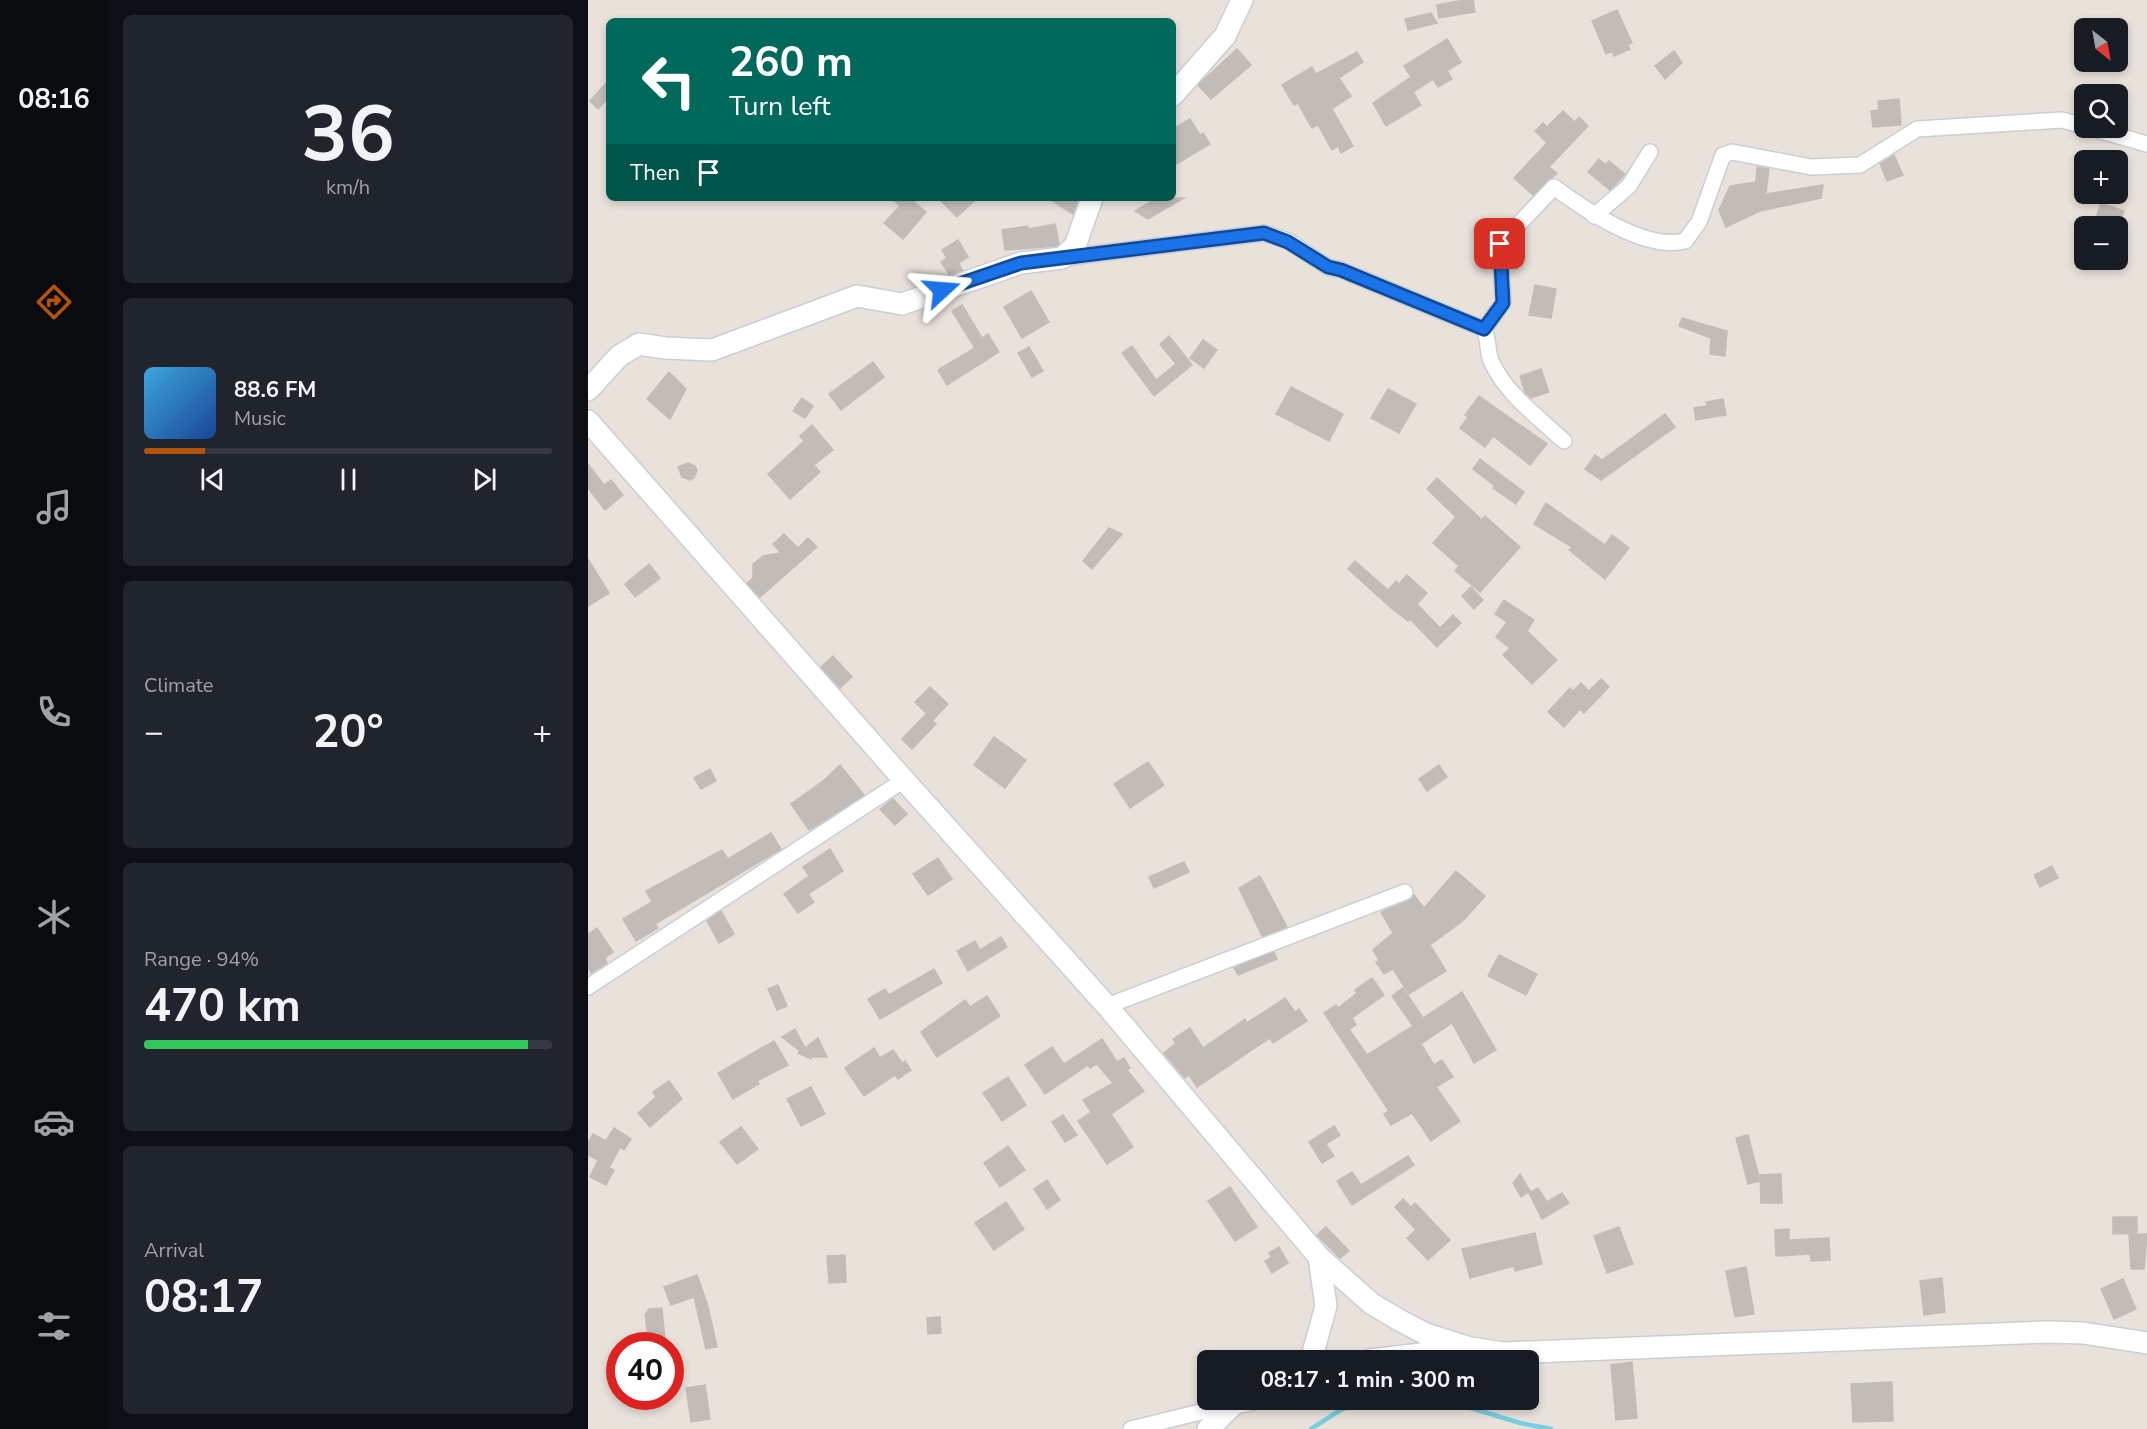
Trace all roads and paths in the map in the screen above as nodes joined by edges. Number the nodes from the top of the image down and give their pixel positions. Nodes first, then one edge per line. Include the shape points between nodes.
1 (1242, 0) edge
2 (1176, 92) edge
3 (2074, 123) edge
4 (2126, 138) edge
5 (2147, 144) edge
6 (1650, 152) dead end
7 (1091, 201) edge
8 (1594, 216) junction
9 (1062, 258) junction
10 (1484, 329) junction
11 (588, 390) edge
12 (588, 421) edge
13 (1564, 441) dead end
14 (904, 780) junction
15 (1405, 892) dead end
16 (588, 987) edge
17 (1107, 1006) junction
18 (1319, 1257) junction
19 (2147, 1344) edge
20 (1470, 1348) junction
21 (1314, 1350) edge
22 (1453, 1350) edge
23 (1207, 1410) edge
24 (1232, 1410) edge
25 (1131, 1429) edge
26 (1208, 1429) edge

1 - 2 main road via 1225,36
3 - 8 street via 2062,120 1917,129 1860,165 1811,167 1732,152 1724,155 1699,222 1685,241 1671,244
4 - 5 street
6 - 8 street via 1629,186
7 - 9 main road via 1075,246
8 - 10 street via 1554,187 1527,214 1500,244 1503,303
9 - 10 street via 1264,233 1288,242 1328,267
9 - 11 main road via 1021,263 902,304 857,296 712,350 639,344 619,356
10 - 13 street via 1490,359 1516,398
12 - 14 main road
14 - 16 street
14 - 17 main road
15 - 17 street
17 - 18 main road
18 - 20 main road via 1365,1298 1401,1321
18 - 21 main road via 1326,1306
19 - 20 main road via 2083,1333 2048,1332 1538,1354
20 - 22 main road
23 - 25 street
24 - 26 main road

